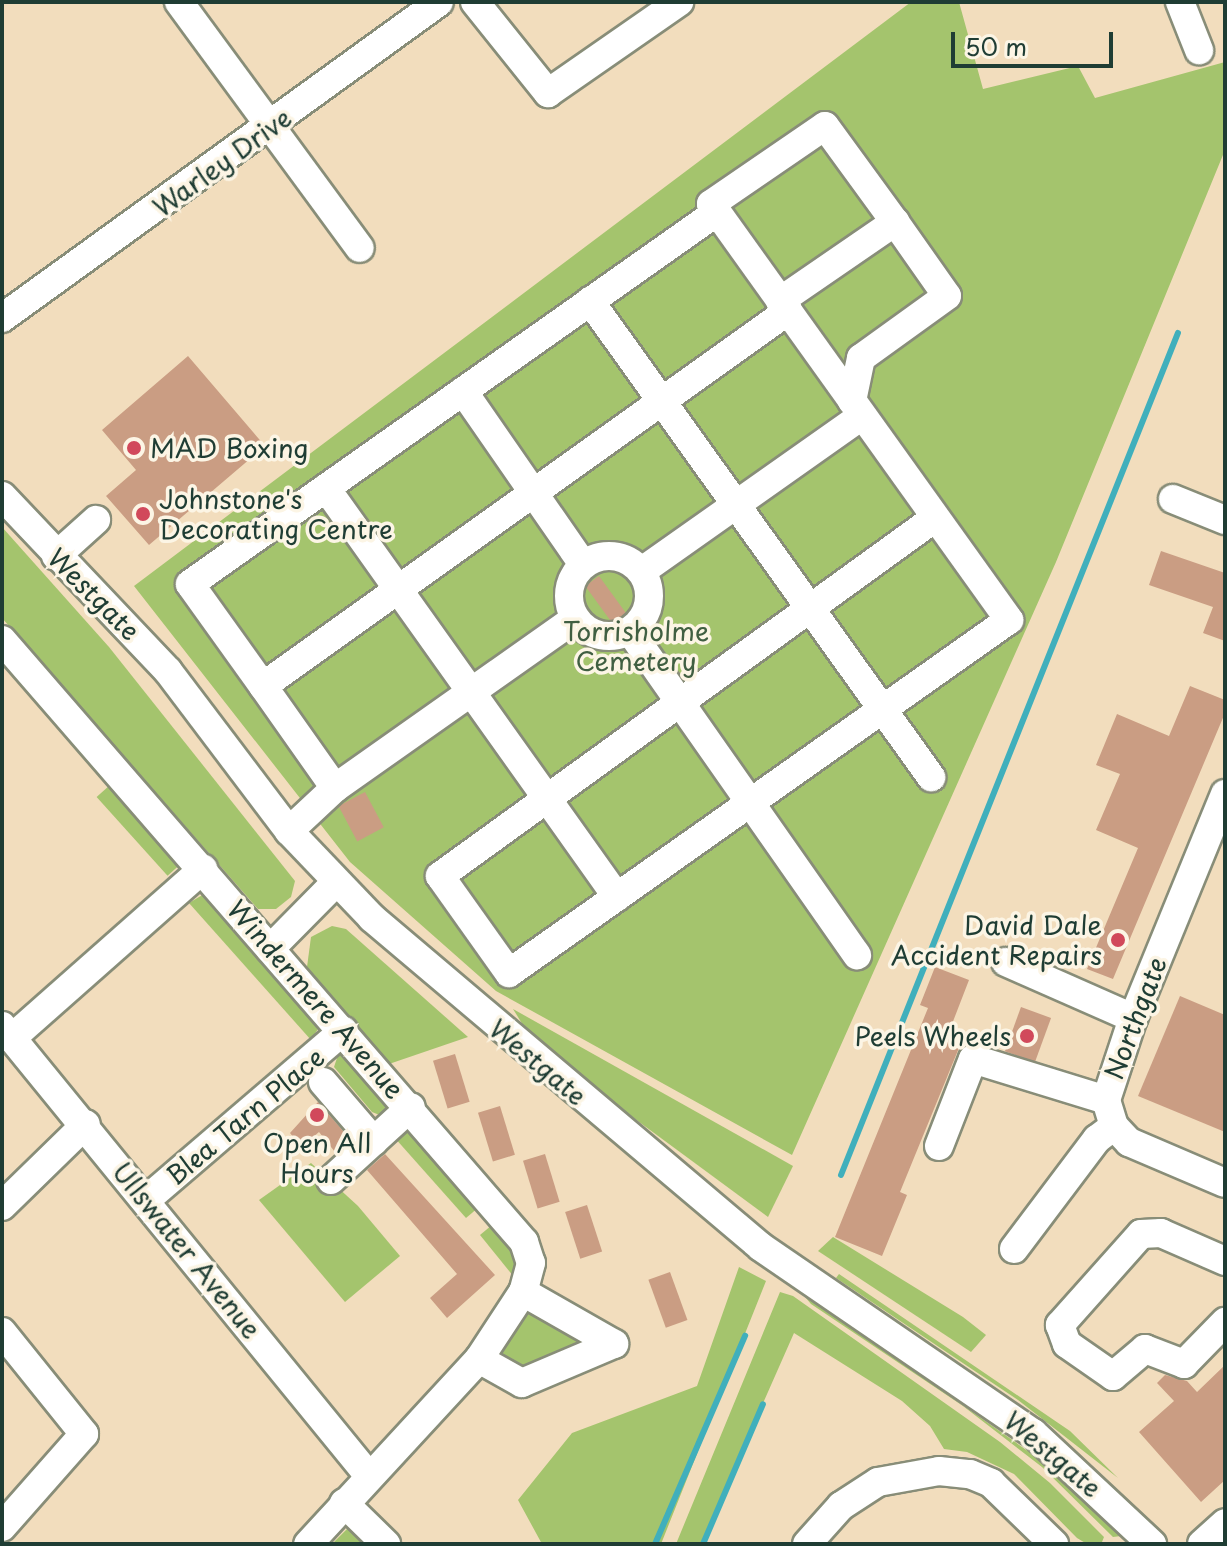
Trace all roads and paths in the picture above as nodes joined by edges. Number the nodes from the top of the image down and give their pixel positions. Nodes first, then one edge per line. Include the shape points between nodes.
1 (179, 2) edge
2 (439, 2) edge
3 (475, 2) edge
4 (679, 2) edge
5 (1180, 2) edge
6 (1199, 50) dead end
7 (269, 129) junction
8 (717, 212) junction
9 (895, 222) junction
10 (360, 248) dead end
11 (590, 301) junction
12 (784, 306) junction
13 (2, 318) edge
14 (463, 391) junction
15 (662, 401) junction
16 (857, 408) junction
17 (326, 488) junction
18 (533, 493) junction
19 (2, 496) edge
20 (1173, 499) dead end
21 (736, 505) junction
22 (935, 518) junction
23 (96, 520) dead end
24 (1225, 520) edge
25 (56, 556) junction
26 (583, 564) junction
27 (642, 571) junction
28 (398, 590) junction
29 (810, 609) junction
30 (575, 619) junction
31 (630, 631) junction
32 (2, 640) edge
33 (263, 686) junction
34 (471, 692) junction
35 (680, 702) junction
36 (884, 712) junction
37 (931, 777) dead end
38 (335, 788) junction
39 (1225, 794) edge
40 (547, 798) junction
41 (751, 803) junction
42 (289, 831) junction
43 (203, 869) junction
44 (336, 882) junction
45 (617, 897) junction
46 (270, 949) junction
47 (857, 955) dead end
48 (1006, 962) dead end
49 (1133, 1018) junction
50 (343, 1031) junction
51 (7, 1032) edge
52 (323, 1082) dead end
53 (411, 1107) junction
54 (1110, 1113) junction
55 (86, 1124) junction
56 (374, 1141) junction
57 (939, 1146) dead end
58 (331, 1180) dead end
59 (1225, 1183) edge
60 (146, 1200) junction
61 (2, 1206) edge
62 (1014, 1249) dead end
63 (1225, 1261) edge
64 (523, 1292) junction
65 (1225, 1322) edge
66 (2, 1332) edge
67 (479, 1359) junction
68 (369, 1476) junction
69 (344, 1503) junction
70 (1225, 1523) edge
71 (2, 1527) edge
72 (809, 1540) edge
73 (308, 1544) edge
74 (386, 1544) edge
75 (1054, 1544) edge
76 (1152, 1544) edge
77 (1202, 1544) edge

1 - 7 street
2 - 7 street, Warley Drive
3 - 4 street via 548,93
5 - 6 street
7 - 10 street
7 - 13 street, Warley Drive
8 - 9 street via 711,204 825,126
8 - 11 street
8 - 12 street
9 - 12 street
9 - 16 street via 947,296 861,358
11 - 14 street
11 - 15 street
12 - 15 street
12 - 16 street
14 - 17 street
14 - 18 street
15 - 18 street
15 - 21 street
16 - 21 street
16 - 22 street
17 - 28 street
17 - 33 street via 190,584
18 - 26 street
18 - 28 street
19 - 25 street, Westgate
20 - 24 street
21 - 27 street
21 - 29 street
22 - 29 street
22 - 36 street via 1009,620
23 - 25 street
25 - 42 street, Westgate via 168,671
26 - 27 street via 605,555 625,558
26 - 30 street via 573,575 568,596
27 - 31 street via 650,592 646,615
28 - 33 street
28 - 34 street
29 - 35 street
29 - 36 street
30 - 31 street via 601,635
30 - 34 street
31 - 35 street
32 - 43 street, Windermere Avenue
33 - 38 street
34 - 38 street
34 - 40 street
35 - 40 street
35 - 41 street
36 - 37 street
36 - 41 street
38 - 42 street
39 - 49 street, Northgate
40 - 45 street
40 - 45 street via 440,876 448,888 509,973
41 - 45 street
41 - 47 street
42 - 44 street, Westgate
43 - 46 street, Windermere Avenue
43 - 51 street
44 - 46 street
44 - 76 street, Westgate via 510,1040 761,1247 1033,1433
46 - 50 street, Windermere Avenue
48 - 49 street
49 - 54 street, Northgate
50 - 53 street, Windermere Avenue
50 - 60 street, Blea Tarn Place
51 - 55 street, Ullswater Avenue
52 - 56 street
53 - 56 street
53 - 64 street, Windermere Avenue via 524,1242 531,1263
54 - 57 street via 973,1059
54 - 59 street via 1129,1142
54 - 62 street via 1097,1139
55 - 60 street, Ullswater Avenue
55 - 61 street
56 - 58 street
60 - 68 street, Ullswater Avenue
63 - 65 street via 1161,1233 1141,1234 1060,1325 1067,1344 1113,1376 1145,1349 1184,1364
64 - 67 street
64 - 67 street via 614,1344 522,1383
66 - 71 street via 84,1434
67 - 68 street
68 - 69 street
69 - 73 street
69 - 74 street
70 - 77 street
72 - 75 street via 841,1506 878,1482 939,1471 970,1474 991,1483

